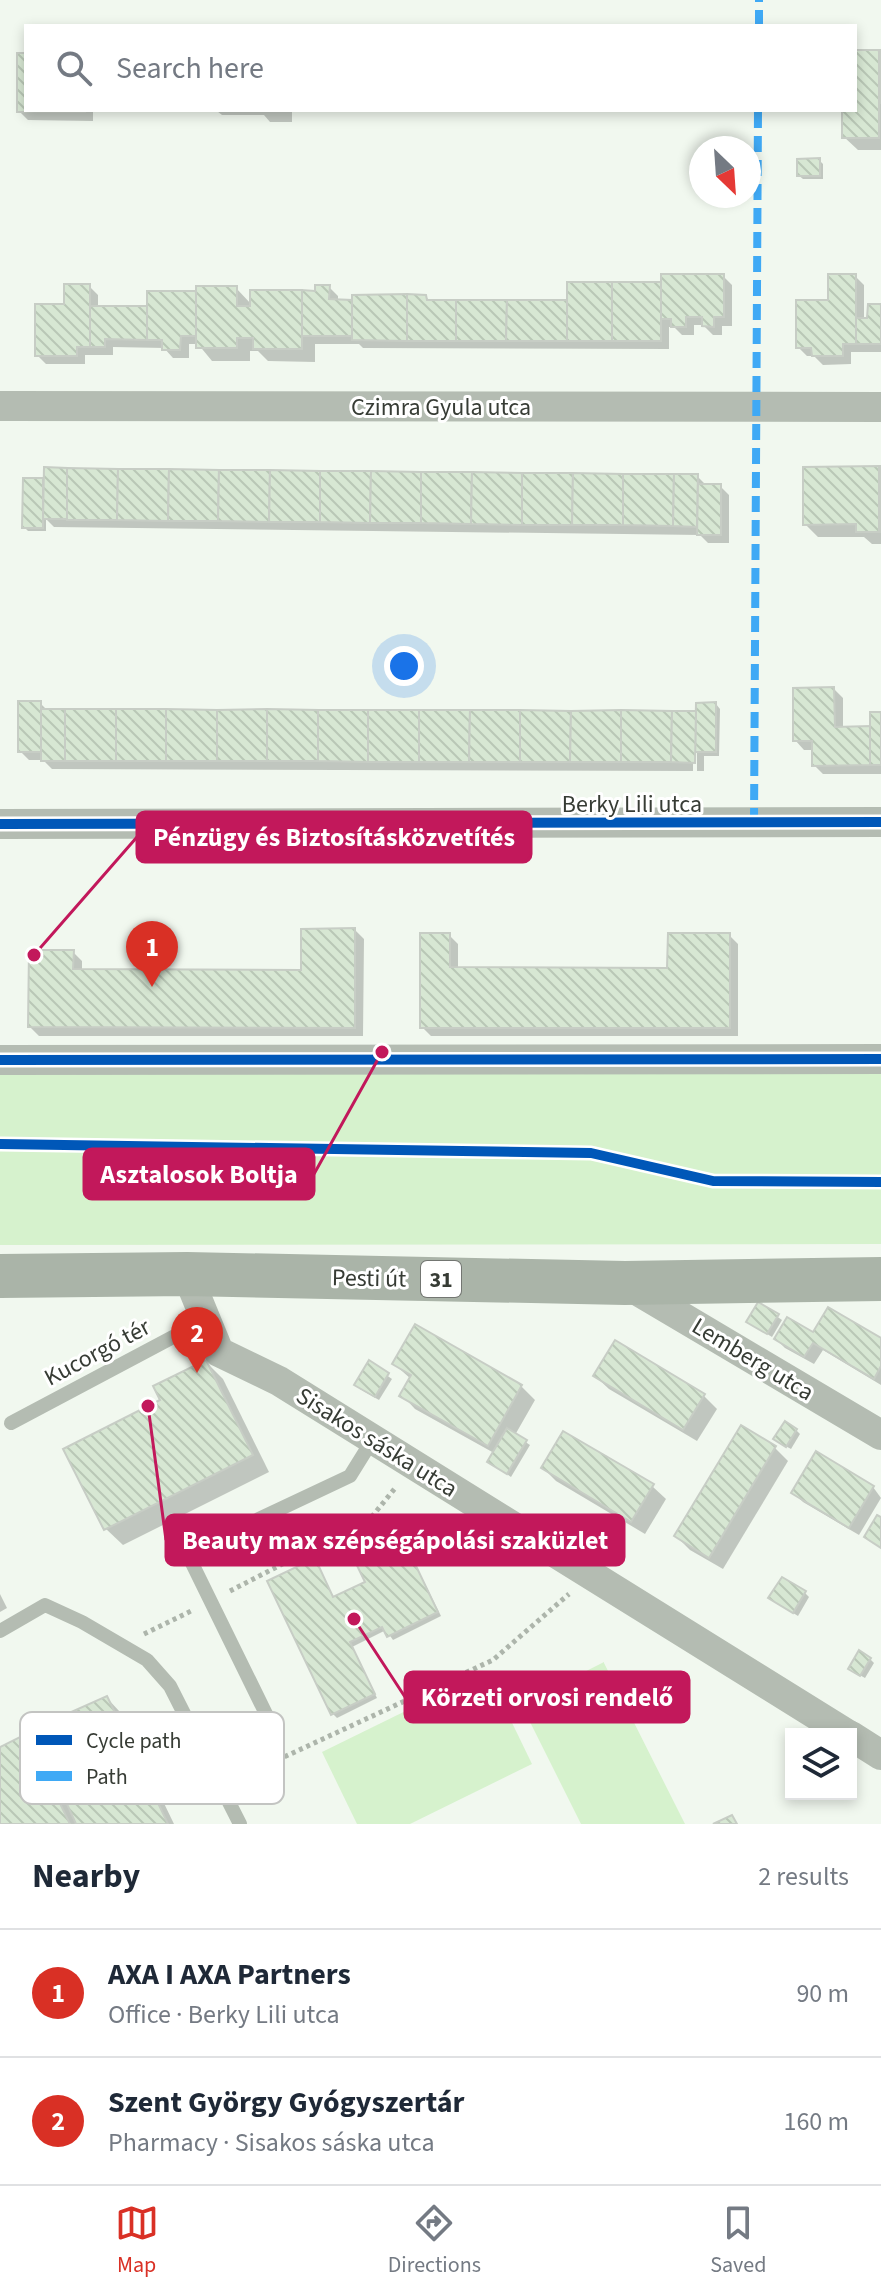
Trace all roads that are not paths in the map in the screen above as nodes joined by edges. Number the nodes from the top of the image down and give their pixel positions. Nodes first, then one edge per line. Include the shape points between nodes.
1 (0, 406) edge
2 (881, 407) edge
3 (881, 822) edge
4 (0, 824) edge
5 (881, 1059) edge
6 (0, 1060) edge
7 (187, 1274) junction
8 (0, 1276) edge
9 (881, 1279) edge
10 (625, 1283) junction
11 (205, 1320) junction
12 (11, 1423) dead end
13 (881, 1435) edge
14 (373, 1439) junction
15 (0, 1631) edge
16 (183, 1712) edge
17 (265, 1712) edge
18 (838, 1728) edge
19 (857, 1740) edge
20 (881, 1755) edge
21 (230, 1804) edge
22 (240, 1824) edge

1 - 2 street, Czimra Gyula utca
3 - 4 street, Berky Lili utca
5 - 6 street
7 - 8 main road, Pesti út / 31
7 - 10 main road, Pesti út / 31
7 - 11 street, Sisakos sáska utca
9 - 10 main road, Pesti út / 31
10 - 13 street, Lemberg utca
11 - 12 lane, Kucorgó tér
11 - 14 street, Sisakos sáska utca via 219,1352 279,1381
14 - 17 lane via 350,1476 187,1553
14 - 18 street, Sisakos sáska utca
15 - 16 lane via 45,1605 147,1660 170,1686
19 - 20 street, Sisakos sáska utca
21 - 22 lane

